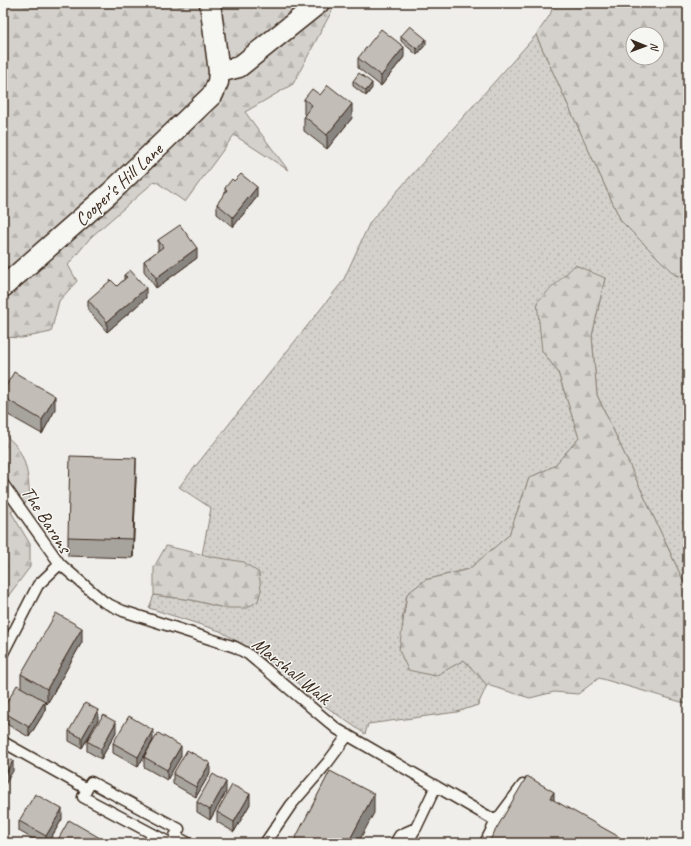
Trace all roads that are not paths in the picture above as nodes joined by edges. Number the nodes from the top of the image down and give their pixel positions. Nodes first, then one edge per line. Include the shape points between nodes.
1 (210, 3) edge
2 (319, 3) edge
3 (218, 72) junction
4 (3, 287) edge
5 (3, 484) edge
6 (60, 564) junction
7 (3, 653) edge
8 (348, 735) junction
9 (3, 742) edge
10 (524, 784) edge
11 (436, 786) junction
12 (87, 789) junction
13 (496, 821) junction
14 (416, 828) junction
15 (172, 841) edge
16 (188, 843) edge
17 (265, 843) edge
18 (395, 843) edge
19 (407, 843) edge
20 (485, 843) edge

1 - 3 street, Cooper's Hill Lane
2 - 3 street via 239,67
3 - 4 street, Cooper's Hill Lane via 218,82 213,94 110,193
5 - 6 lane, The Barons
6 - 7 lane, The Barons via 38,585
6 - 8 lane, Marshall Walk via 104,602 248,654 337,729
8 - 11 lane, Marshall Walk
8 - 17 lane via 291,805
9 - 12 lane
10 - 13 lane
11 - 13 lane, Marshall Walk
11 - 14 lane
12 - 15 lane via 83,797
12 - 15 lane via 91,782 179,829
13 - 20 lane
14 - 18 lane via 400,835
14 - 19 lane
15 - 16 lane

